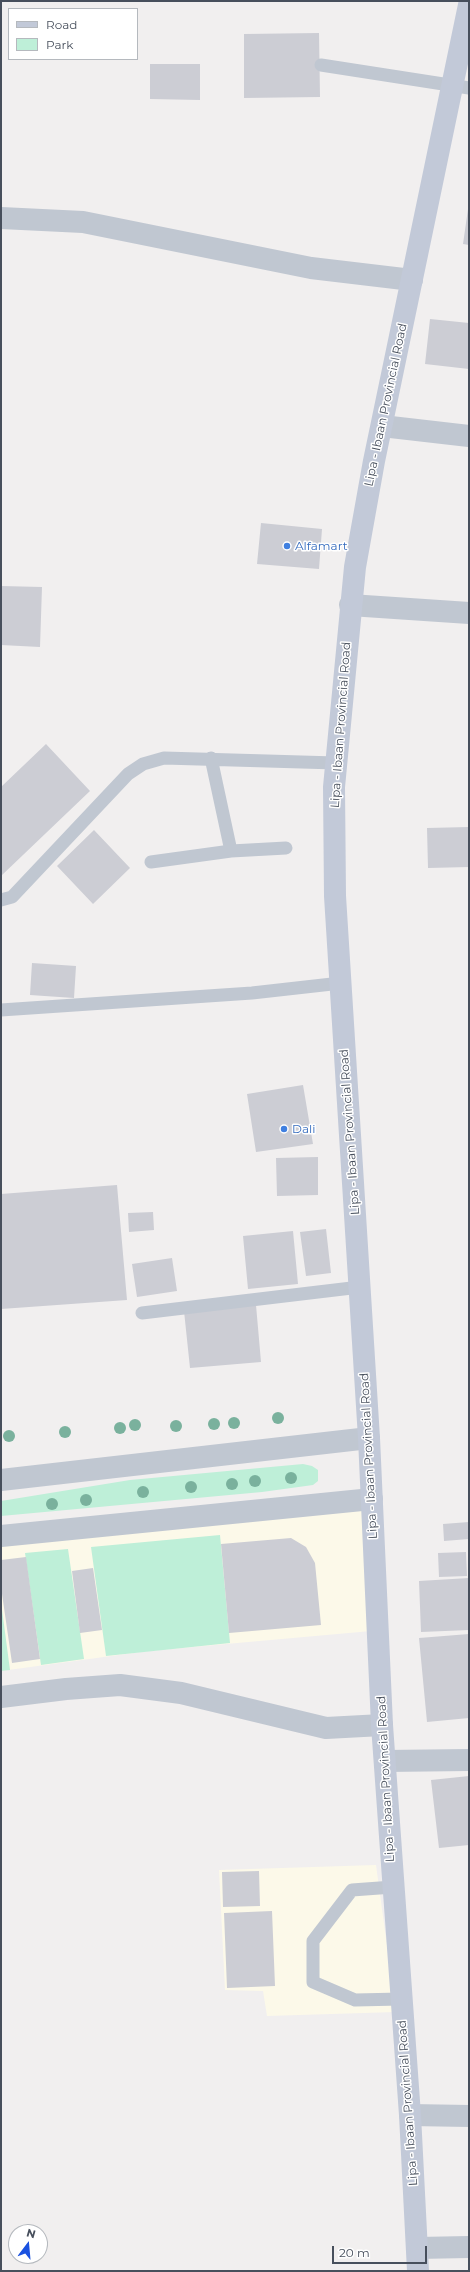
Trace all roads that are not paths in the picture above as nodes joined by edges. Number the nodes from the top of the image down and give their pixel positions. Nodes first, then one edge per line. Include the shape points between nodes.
1 (469, 5) edge
2 (321, 65) dead end
3 (461, 87) edge
4 (1, 218) edge
5 (412, 280) junction
6 (382, 426) junction
7 (469, 436) edge
8 (350, 605) junction
9 (469, 613) edge
10 (211, 758) junction
11 (336, 763) junction
12 (286, 848) dead end
13 (231, 851) junction
14 (151, 862) dead end
15 (1, 900) edge
16 (341, 984) junction
17 (1, 1010) edge
18 (360, 1288) junction
19 (142, 1313) dead end
20 (369, 1438) junction
21 (1, 1480) edge
22 (372, 1499) junction
23 (1, 1536) edge
24 (1, 1697) edge
25 (382, 1725) junction
26 (469, 1760) edge
27 (385, 1761) junction
28 (393, 1886) junction
29 (401, 1999) junction
30 (410, 2115) junction
31 (469, 2116) edge
32 (469, 2247) edge
33 (417, 2248) junction
34 (418, 2271) edge

1 - 3 main road, Lipa - Ibaan Provincial Road
2 - 3 lane
3 - 5 main road, Lipa - Ibaan Provincial Road
4 - 5 street via 84,222 310,268
5 - 6 main road, Lipa - Ibaan Provincial Road
6 - 7 street
6 - 8 main road, Lipa - Ibaan Provincial Road
8 - 9 street
8 - 11 main road, Lipa - Ibaan Provincial Road
10 - 11 lane
10 - 13 lane
10 - 15 lane via 164,758 143,764 128,774 12,897
11 - 16 main road, Lipa - Ibaan Provincial Road via 335,888
12 - 13 lane
13 - 14 lane
16 - 17 lane via 252,993
16 - 18 main road, Lipa - Ibaan Provincial Road
18 - 19 lane
18 - 20 main road, Lipa - Ibaan Provincial Road
20 - 21 street
20 - 22 main road, Lipa - Ibaan Provincial Road
22 - 23 street
22 - 25 main road, Lipa - Ibaan Provincial Road
24 - 25 street via 120,1685 181,1694 326,1728
25 - 27 main road, Lipa - Ibaan Provincial Road
26 - 27 street
27 - 28 main road, Lipa - Ibaan Provincial Road
28 - 29 main road, Lipa - Ibaan Provincial Road
28 - 29 lane via 352,1890 313,1941 313,1982 355,2000
29 - 30 main road, Lipa - Ibaan Provincial Road
30 - 31 street
30 - 33 main road, Lipa - Ibaan Provincial Road
32 - 33 street
33 - 34 main road, Lipa - Ibaan Provincial Road

